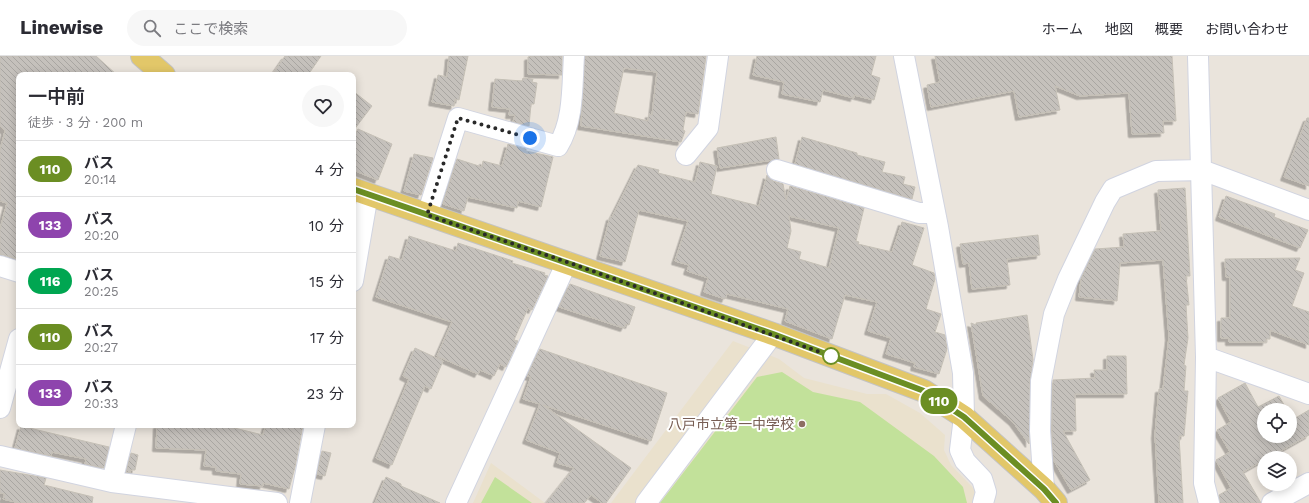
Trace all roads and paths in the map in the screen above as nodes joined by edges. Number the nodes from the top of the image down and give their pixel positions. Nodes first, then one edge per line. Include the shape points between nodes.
1 (574, 56) edge
2 (718, 56) edge
3 (904, 56) edge
4 (1198, 56) edge
5 (686, 155) dead end
6 (777, 170) dead end
7 (1202, 170) junction
8 (360, 191) edge
9 (1309, 210) edge
10 (935, 213) junction
11 (427, 215) junction
12 (356, 242) edge
13 (567, 262) junction
14 (0, 266) edge
15 (16, 271) edge
16 (773, 334) junction
17 (16, 350) edge
18 (1206, 357) junction
19 (1309, 394) edge
20 (0, 408) edge
21 (964, 417) junction
22 (125, 428) edge
23 (314, 428) edge
24 (0, 456) edge
25 (112, 482) junction
26 (1309, 483) edge
27 (1052, 499) edge
28 (277, 503) edge
29 (300, 503) edge
30 (456, 503) edge
31 (646, 503) edge
32 (983, 503) edge
33 (1209, 503) edge
34 (1272, 503) edge

1 - 11 street via 566,134 558,146 458,118
2 - 5 street via 708,128
3 - 10 street
4 - 7 street
6 - 10 street via 919,212
7 - 9 street
7 - 18 street
7 - 27 street via 1156,171 1113,189 1068,279 1054,314 1041,381 1040,431
8 - 11 main road
8 - 12 street
10 - 21 street via 963,373
11 - 13 main road
13 - 16 main road
13 - 30 street
14 - 15 street
16 - 21 main road via 924,391
16 - 31 street
17 - 20 street
18 - 19 street
18 - 33 street via 1204,483
21 - 27 main road
21 - 32 street via 960,450 965,461 982,478 986,492
22 - 25 street
23 - 29 street
24 - 25 street
25 - 28 street
26 - 34 street

